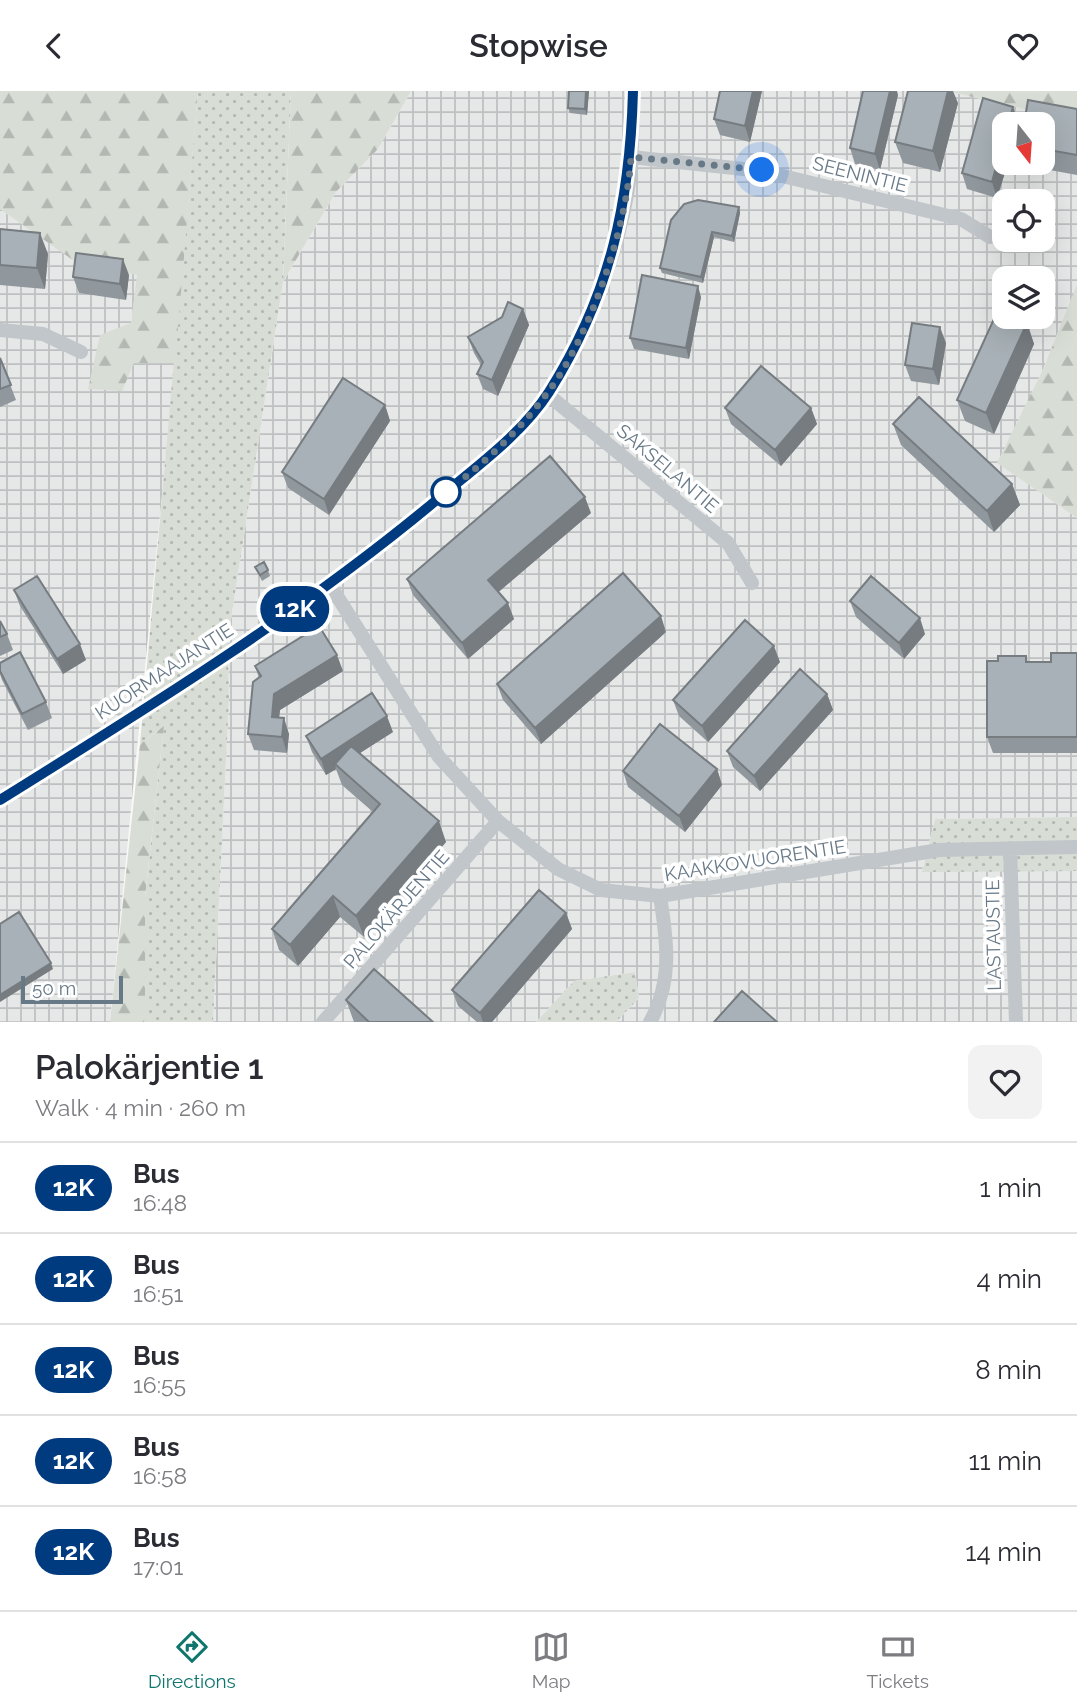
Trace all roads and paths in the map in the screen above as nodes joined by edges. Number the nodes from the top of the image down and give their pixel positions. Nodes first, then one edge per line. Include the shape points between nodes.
1 (633, 91) edge
2 (631, 157) junction
3 (990, 237) dead end
4 (0, 330) edge
5 (81, 352) dead end
6 (547, 394) junction
7 (752, 583) dead end
8 (330, 585) junction
9 (0, 800) edge
10 (498, 821) junction
11 (1077, 847) edge
12 (1010, 848) junction
13 (660, 895) junction
14 (323, 1022) edge
15 (650, 1022) edge
16 (1016, 1022) edge

1 - 2 street, KUORMAAJANTIE
2 - 3 street, SEENINTIE via 762,170 961,219
2 - 6 street, KUORMAAJANTIE via 611,255 575,344
4 - 5 street via 43,334
6 - 7 street, SAKSELANTIE via 728,543
6 - 8 street, KUORMAAJANTIE via 517,430 465,476
8 - 9 street, KUORMAAJANTIE
8 - 10 street, KAAKKOVUORENTIE via 439,757
10 - 13 street, KAAKKOVUORENTIE via 558,869 601,890
10 - 14 street, PALOKÄRJENTIE
11 - 12 street, KAAKKOVUORENTIE
12 - 13 street, KAAKKOVUORENTIE via 939,850
12 - 16 street, LASTAUSTIE
13 - 15 street via 668,965 662,1001

